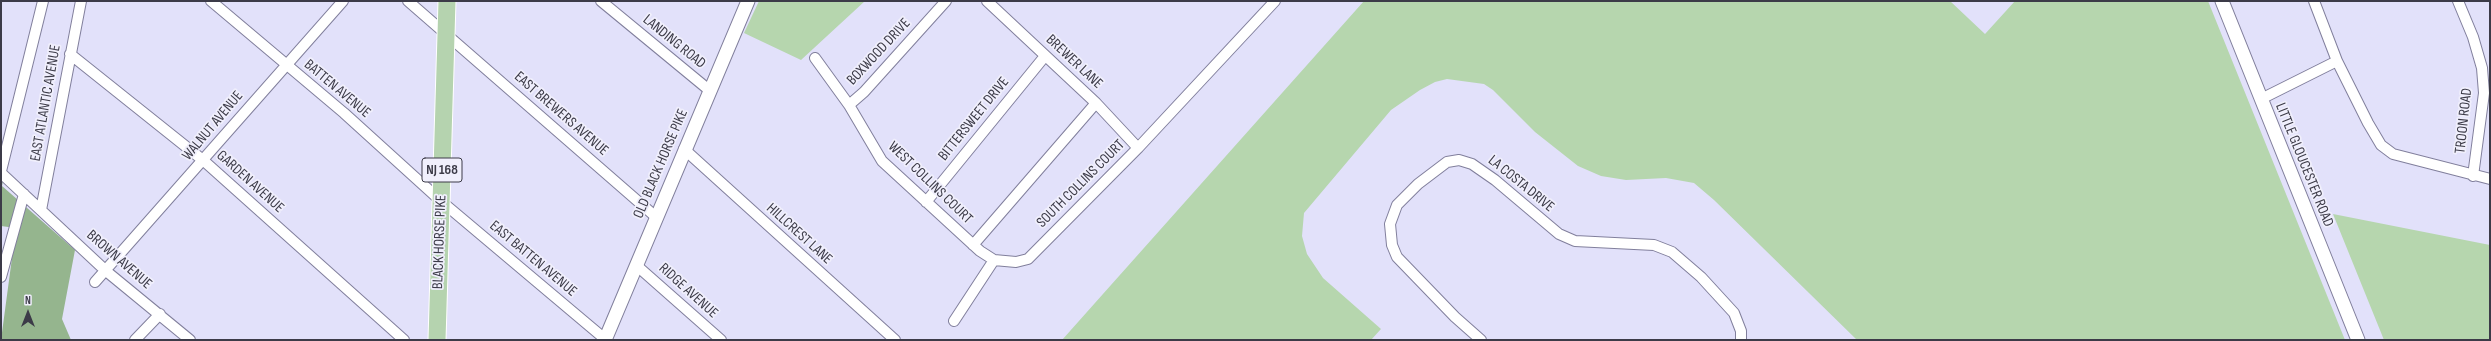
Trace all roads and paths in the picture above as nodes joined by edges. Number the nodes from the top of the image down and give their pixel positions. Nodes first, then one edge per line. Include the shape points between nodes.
1 (43, 1) edge
2 (81, 1) edge
3 (211, 1) edge
4 (343, 1) edge
5 (408, 1) edge
6 (447, 1) edge
7 (601, 1) edge
8 (748, 1) edge
9 (946, 1) edge
10 (1275, 1) edge
11 (2222, 1) edge
12 (2314, 1) edge
13 (2458, 1) edge
14 (992, 3) edge
15 (447, 33) junction
16 (70, 54) junction
17 (1045, 56) junction
18 (815, 58) dead end
19 (2337, 61) junction
20 (285, 65) junction
21 (709, 90) junction
22 (2261, 99) junction
23 (1096, 103) junction
24 (849, 105) junction
25 (1138, 148) junction
26 (684, 149) junction
27 (204, 161) junction
28 (1, 172) edge
29 (2473, 176) junction
30 (2490, 179) edge
31 (28, 197) junction
32 (441, 201) junction
33 (926, 202) junction
34 (41, 210) junction
35 (656, 217) junction
36 (973, 245) junction
37 (994, 260) junction
38 (636, 265) junction
39 (106, 271) junction
40 (1, 277) edge
41 (95, 282) dead end
42 (160, 314) junction
43 (954, 321) dead end
44 (136, 340) edge
45 (190, 340) edge
46 (404, 340) edge
47 (437, 340) edge
48 (605, 340) edge
49 (720, 340) edge
50 (895, 340) edge
51 (1481, 340) edge
52 (1741, 340) edge
53 (2358, 340) edge

1 - 28 street
2 - 16 street, EAST ATLANTIC AVENUE
3 - 20 street, BATTEN AVENUE
4 - 20 street, WALNUT AVENUE
5 - 15 street, EAST BREWERS AVENUE
6 - 15 main road, BLACK HORSE PIKE / NJ 168
7 - 21 street, LANDING ROAD
8 - 21 street, OLD BLACK HORSE PIKE
9 - 24 street, BOXWOOD DRIVE via 864,92
10 - 25 street, SOUTH COLLINS COURT
11 - 22 street, LITTLE GLOUCESTER ROAD
12 - 19 street
13 - 29 street, TROON ROAD via 2482,68 2484,93
14 - 17 street, BREWER LANE
15 - 32 main road, BLACK HORSE PIKE / NJ 168
15 - 35 street, EAST BREWERS AVENUE
16 - 27 street, GARDEN AVENUE
16 - 34 street, EAST ATLANTIC AVENUE
17 - 23 street, BREWER LANE
17 - 33 street, BITTERSWEET DRIVE
18 - 24 street, WEST COLLINS COURT
19 - 22 street
19 - 29 street via 2381,145 2392,154
20 - 27 street, WALNUT AVENUE
20 - 32 street, BATTEN AVENUE via 344,113
21 - 26 street, OLD BLACK HORSE PIKE
22 - 53 street, LITTLE GLOUCESTER ROAD
23 - 25 street, BREWER LANE
23 - 36 street
24 - 33 street, WEST COLLINS COURT via 882,161
25 - 37 street, SOUTH COLLINS COURT via 1028,259 1016,262
26 - 35 street, OLD BLACK HORSE PIKE
26 - 50 street, HILLCREST LANE
27 - 39 street, WALNUT AVENUE
27 - 46 street, GARDEN AVENUE
28 - 31 street, BROWN AVENUE
29 - 30 street
31 - 34 street, BROWN AVENUE
31 - 40 street
32 - 47 main road, BLACK HORSE PIKE / NJ 168
32 - 48 street, EAST BATTEN AVENUE
33 - 36 street, WEST COLLINS COURT
34 - 39 street, BROWN AVENUE
35 - 38 street, OLD BLACK HORSE PIKE
36 - 37 street, WEST COLLINS COURT
37 - 43 street
38 - 48 street, OLD BLACK HORSE PIKE
38 - 49 street, RIDGE AVENUE
39 - 41 street, WALNUT AVENUE
39 - 42 street, BROWN AVENUE
42 - 44 street
42 - 45 street, BROWN AVENUE
51 - 52 street, LA COSTA DRIVE via 1397,257 1392,245 1390,224 1397,205 1418,184 1447,162 1460,160 1472,164 1495,180 1559,234 1575,241 1654,245 1672,252 1701,277 1734,313 1741,331

